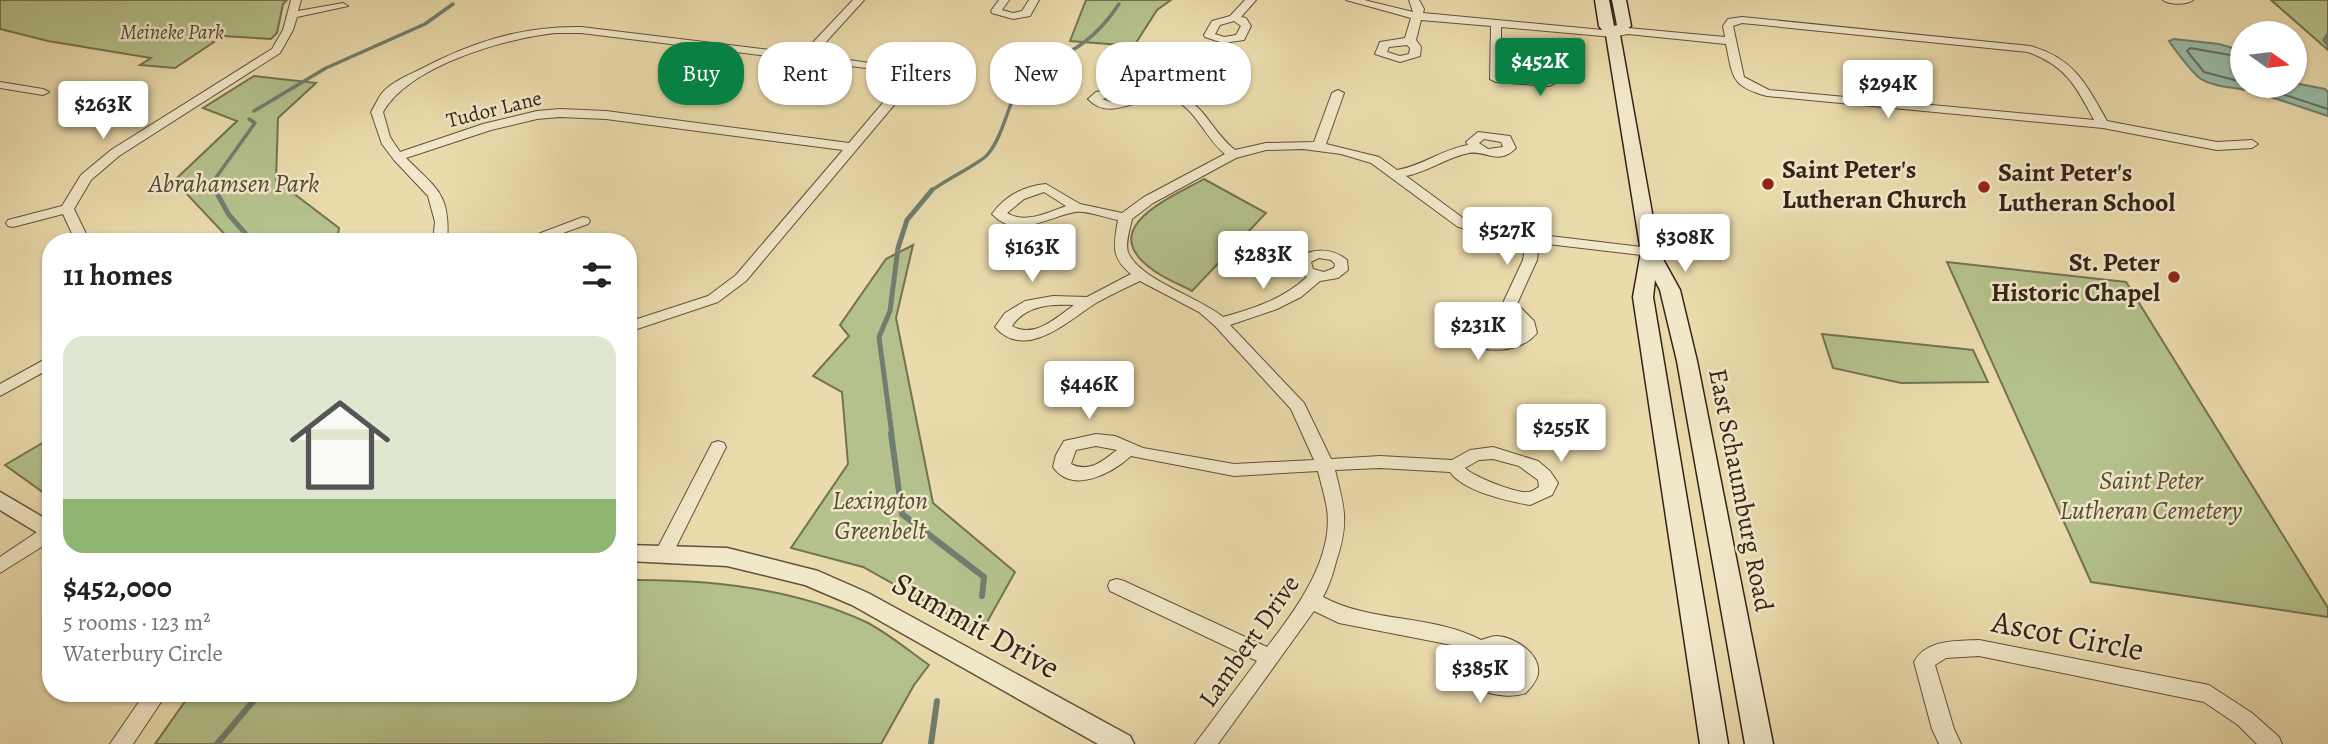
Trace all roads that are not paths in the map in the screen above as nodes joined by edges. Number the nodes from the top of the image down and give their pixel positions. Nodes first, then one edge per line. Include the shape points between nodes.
1 (296, 0) edge
2 (859, 0) edge
3 (1004, 0) edge
4 (1034, 0) edge
5 (1251, 0) edge
6 (1351, 0) edge
7 (1386, 0) edge
8 (1414, 0) edge
9 (1602, 0) edge
10 (1619, 0) edge
11 (2168, 0) edge
12 (2188, 0) edge
13 (343, 6) dead end
14 (1375, 8) junction
15 (292, 15) junction
16 (1416, 16) junction
17 (1234, 18) dead end
18 (1496, 23) junction
19 (1613, 34) junction
20 (1410, 41) dead end
21 (822, 42) edge
22 (1730, 45) junction
23 (1496, 48) junction
24 (758, 52) edge
25 (852, 64) edge
26 (0, 85) edge
27 (43, 92) dead end
28 (1338, 93) dead end
29 (1188, 105) edge
30 (2103, 124) junction
31 (2252, 144) dead end
32 (1319, 146) junction
33 (851, 147) junction
34 (1476, 148) dead end
35 (1233, 154) junction
36 (398, 156) junction
37 (1396, 174) junction
38 (1076, 207) junction
39 (67, 209) junction
40 (1125, 218) junction
41 (583, 221) dead end
42 (13, 223) dead end
43 (79, 233) edge
44 (441, 233) edge
45 (549, 233) edge
46 (1533, 237) junction
47 (1650, 252) junction
48 (1140, 275) junction
49 (1317, 276) dead end
50 (1089, 301) junction
51 (1509, 305) dead end
52 (1220, 323) junction
53 (637, 324) edge
54 (42, 365) edge
55 (0, 391) edge
56 (718, 447) dead end
57 (1128, 450) dead end
58 (1325, 465) junction
59 (1455, 466) junction
60 (0, 499) edge
61 (42, 528) edge
62 (42, 538) edge
63 (664, 552) junction
64 (637, 553) edge
65 (0, 566) edge
66 (1116, 586) dead end
67 (1311, 600) junction
68 (1479, 649) dead end
69 (1269, 657) junction
70 (151, 702) edge
71 (121, 744) edge
72 (1121, 744) edge
73 (1206, 744) edge
74 (1714, 744) edge
75 (1759, 744) edge
76 (1950, 744) edge
77 (2271, 744) edge

1 - 15 street
2 - 21 street
3 - 4 street via 996,11 1013,16 1026,14
5 - 17 street
6 - 14 street
7 - 14 street
8 - 16 street via 1419,9
9 - 19 main road, East Schaumburg Road via 1606,26
10 - 19 main road, East Schaumburg Road via 1624,26
11 - 12 street
13 - 15 street
14 - 16 street
15 - 39 street via 276,51 115,153 86,177
16 - 18 street
16 - 20 street
18 - 19 street
18 - 23 street
19 - 22 street via 1628,40
19 - 47 main road, East Schaumburg Road
22 - 30 street via 1739,78 1768,93
22 - 30 street via 1728,26 1742,20 2030,49 2070,67
23 - 23 street via 1496,79 1549,83 1548,54
24 - 36 street via 581,30 522,32 471,49 386,96 377,112 387,143
25 - 33 street via 890,69 905,80
26 - 27 street
28 - 32 street
29 - 35 street via 1214,139
30 - 31 street via 2217,146
32 - 35 street via 1277,146
32 - 37 street via 1359,153
33 - 36 street, Tudor Lane via 561,113 487,127
33 - 53 street via 741,278 713,299
34 - 37 street via 1461,150 1420,170
35 - 40 street
36 - 44 street via 440,202
37 - 46 street via 1463,225
38 - 38 street via 1052,190 1040,188 1027,191 999,214 1026,223
38 - 40 street
39 - 42 street
39 - 43 street
40 - 48 street, Lambert Drive via 1120,249
41 - 45 street
46 - 47 street
46 - 51 street via 1530,260
47 - 74 main road, East Schaumburg Road via 1643,297
47 - 75 main road, East Schaumburg Road via 1670,290 1686,361
48 - 50 street
48 - 52 street, Lambert Drive via 1204,309
49 - 52 street via 1280,304
50 - 50 street via 1033,302 1007,318 1003,327 1032,336
52 - 58 street, Lambert Drive via 1298,407
54 - 55 street
56 - 63 street
57 - 58 street via 1234,470
58 - 59 street
58 - 67 street, Lambert Drive via 1336,510 1336,534
59 - 59 street via 1473,482 1530,499 1546,491 1549,483 1534,464 1493,453 1476,454
60 - 61 street
62 - 65 street
63 - 64 street, Summit Drive
63 - 72 street, Summit Drive via 727,557 810,577 860,599
66 - 69 street
67 - 68 street via 1339,615 1461,639
67 - 69 street, Lambert Drive
69 - 73 street, Lambert Drive
70 - 71 street
76 - 77 street, Ascot Circle via 1924,662 1942,650 1979,648 2209,694

